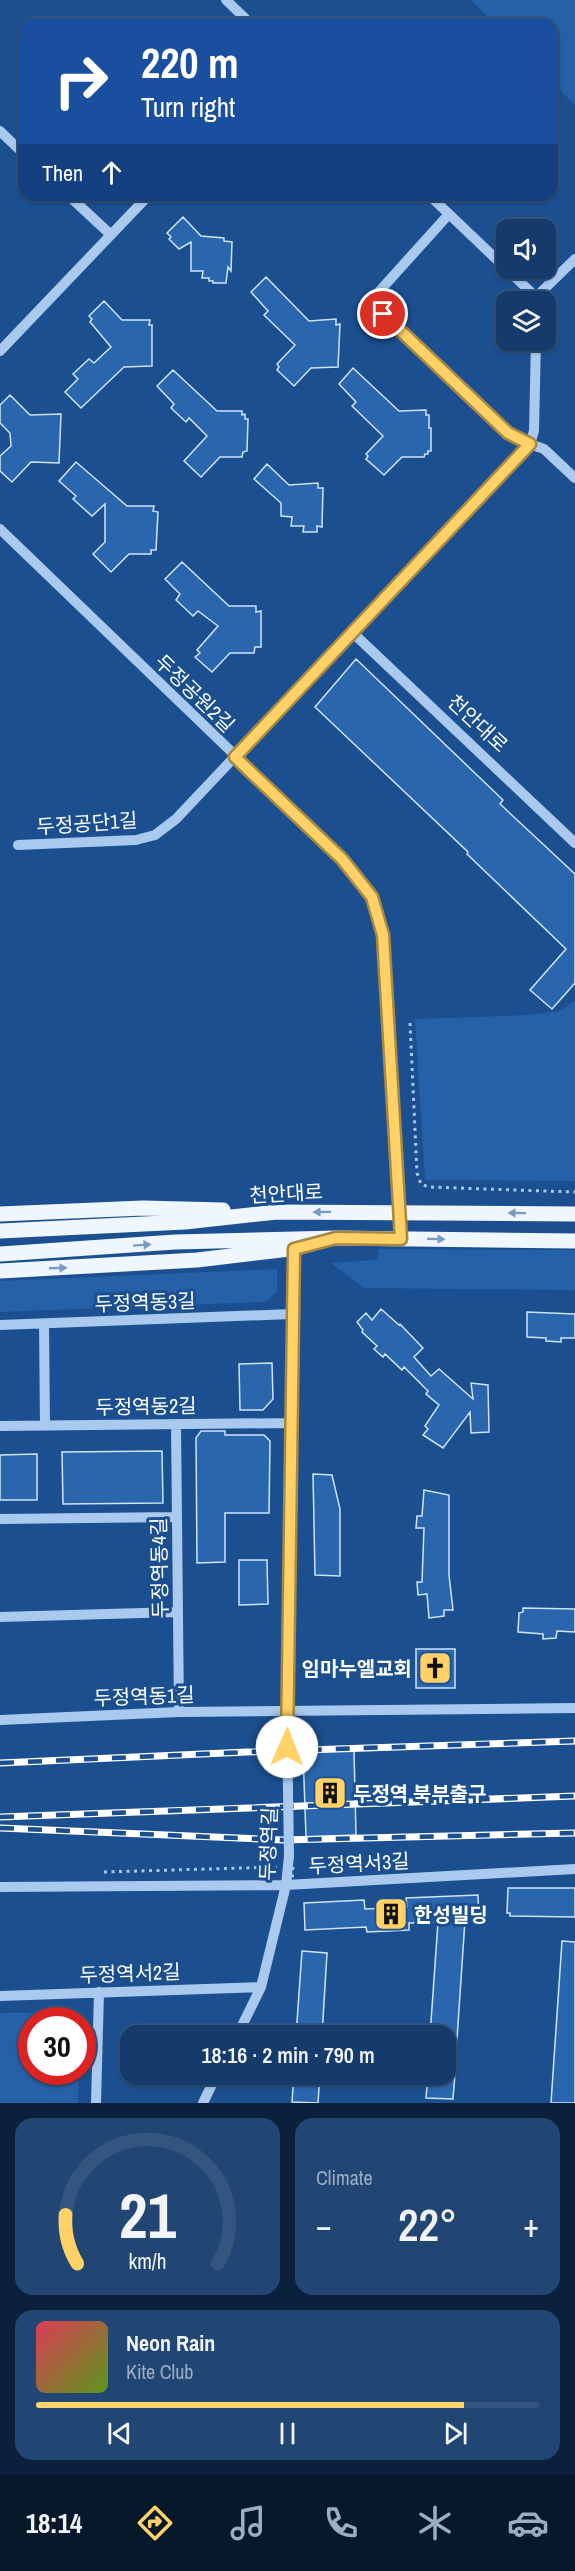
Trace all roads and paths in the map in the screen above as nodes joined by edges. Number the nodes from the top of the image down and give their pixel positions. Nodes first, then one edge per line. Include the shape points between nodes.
1 (226, 0) edge
2 (245, 18) edge
3 (0, 131) edge
4 (18, 148) edge
5 (74, 201) edge
6 (142, 201) edge
7 (435, 201) edge
8 (448, 214) junction
9 (111, 235) junction
10 (575, 259) edge
11 (528, 291) edge
12 (544, 291) edge
13 (0, 351) edge
14 (536, 351) edge
15 (530, 444) junction
16 (575, 478) edge
17 (0, 529) edge
18 (353, 633) junction
19 (235, 757) junction
20 (575, 843) edge
21 (18, 845) dead end
22 (410, 1023) dead end
23 (575, 1192) edge
24 (277, 1212) junction
25 (399, 1212) junction
26 (0, 1214) edge
27 (575, 1214) edge
28 (0, 1231) edge
29 (336, 1238) junction
30 (401, 1239) junction
31 (575, 1241) edge
32 (294, 1249) junction
33 (0, 1254) edge
34 (0, 1270) edge
35 (292, 1314) junction
36 (44, 1324) junction
37 (0, 1325) edge
38 (291, 1423) junction
39 (176, 1424) junction
40 (45, 1425) junction
41 (0, 1426) edge
42 (177, 1517) junction
43 (0, 1519) edge
44 (178, 1612) junction
45 (0, 1617) edge
46 (575, 1708) edge
47 (289, 1710) junction
48 (179, 1712) junction
49 (0, 1720) edge
50 (289, 1856) junction
51 (575, 1869) edge
52 (104, 1872) dead end
53 (286, 1885) junction
54 (0, 1887) edge
55 (261, 1987) junction
56 (99, 1992) junction
57 (0, 1996) edge
58 (242, 2025) edge
59 (212, 2085) edge
60 (96, 2103) edge
61 (203, 2103) edge

1 - 2 street
3 - 4 street
5 - 9 street
6 - 9 street
7 - 8 street
8 - 11 street
8 - 15 street via 376,295 377,304 508,433
9 - 13 street
10 - 12 street
14 - 15 street via 534,431
15 - 16 street via 544,449
15 - 18 street, 두정공단1길
17 - 19 street, 두정공원2길
18 - 19 street, 두정공단1길
18 - 20 street, 천안대로
19 - 21 street, 두정공단1길 via 176,819 155,835 136,840
19 - 25 street, 두정공원2길 via 342,859 372,897 383,935
22 - 23 path via 417,1173 421,1184
25 -> 24 main road, 천안대로
24 - 26 main road via 143,1208
24 - 28 main road, 천안대로 via 186,1222
27 -> 25 main road, 천안대로
25 - 30 street, 두정공원2길
29 - 30 main road
29 - 32 main road
33 -> 29 main road via 175,1242
30 -> 31 main road
34 -> 32 main road via 197,1260
32 - 35 street, 두정역길
35 - 36 street, 두정역동3길
35 - 38 street, 두정역길
36 - 37 street, 두정역동3길
36 - 40 street
38 - 39 street, 두정역동2길
38 - 47 street, 두정역길
39 - 40 street, 두정역동2길
39 - 42 street, 두정역동4길
40 - 41 street, 두정역동2길
42 - 43 street
42 - 44 street, 두정역동4길
44 - 45 street
44 - 48 street, 두정역동4길
46 - 47 street, 두정역동1길
47 - 48 street, 두정역동1길
47 - 50 street, 두정역길, bridge
48 - 49 street, 두정역동1길
50 - 52 path via 288,1866
50 - 53 street, 두정역길
51 - 53 street, 두정역서3길
53 - 54 street, 두정역서3길
53 - 55 street, 두정역길
55 - 56 street, 두정역서2길
55 - 58 street, 두정역길
56 - 57 street, 두정역서2길
56 - 60 street
59 - 61 street

